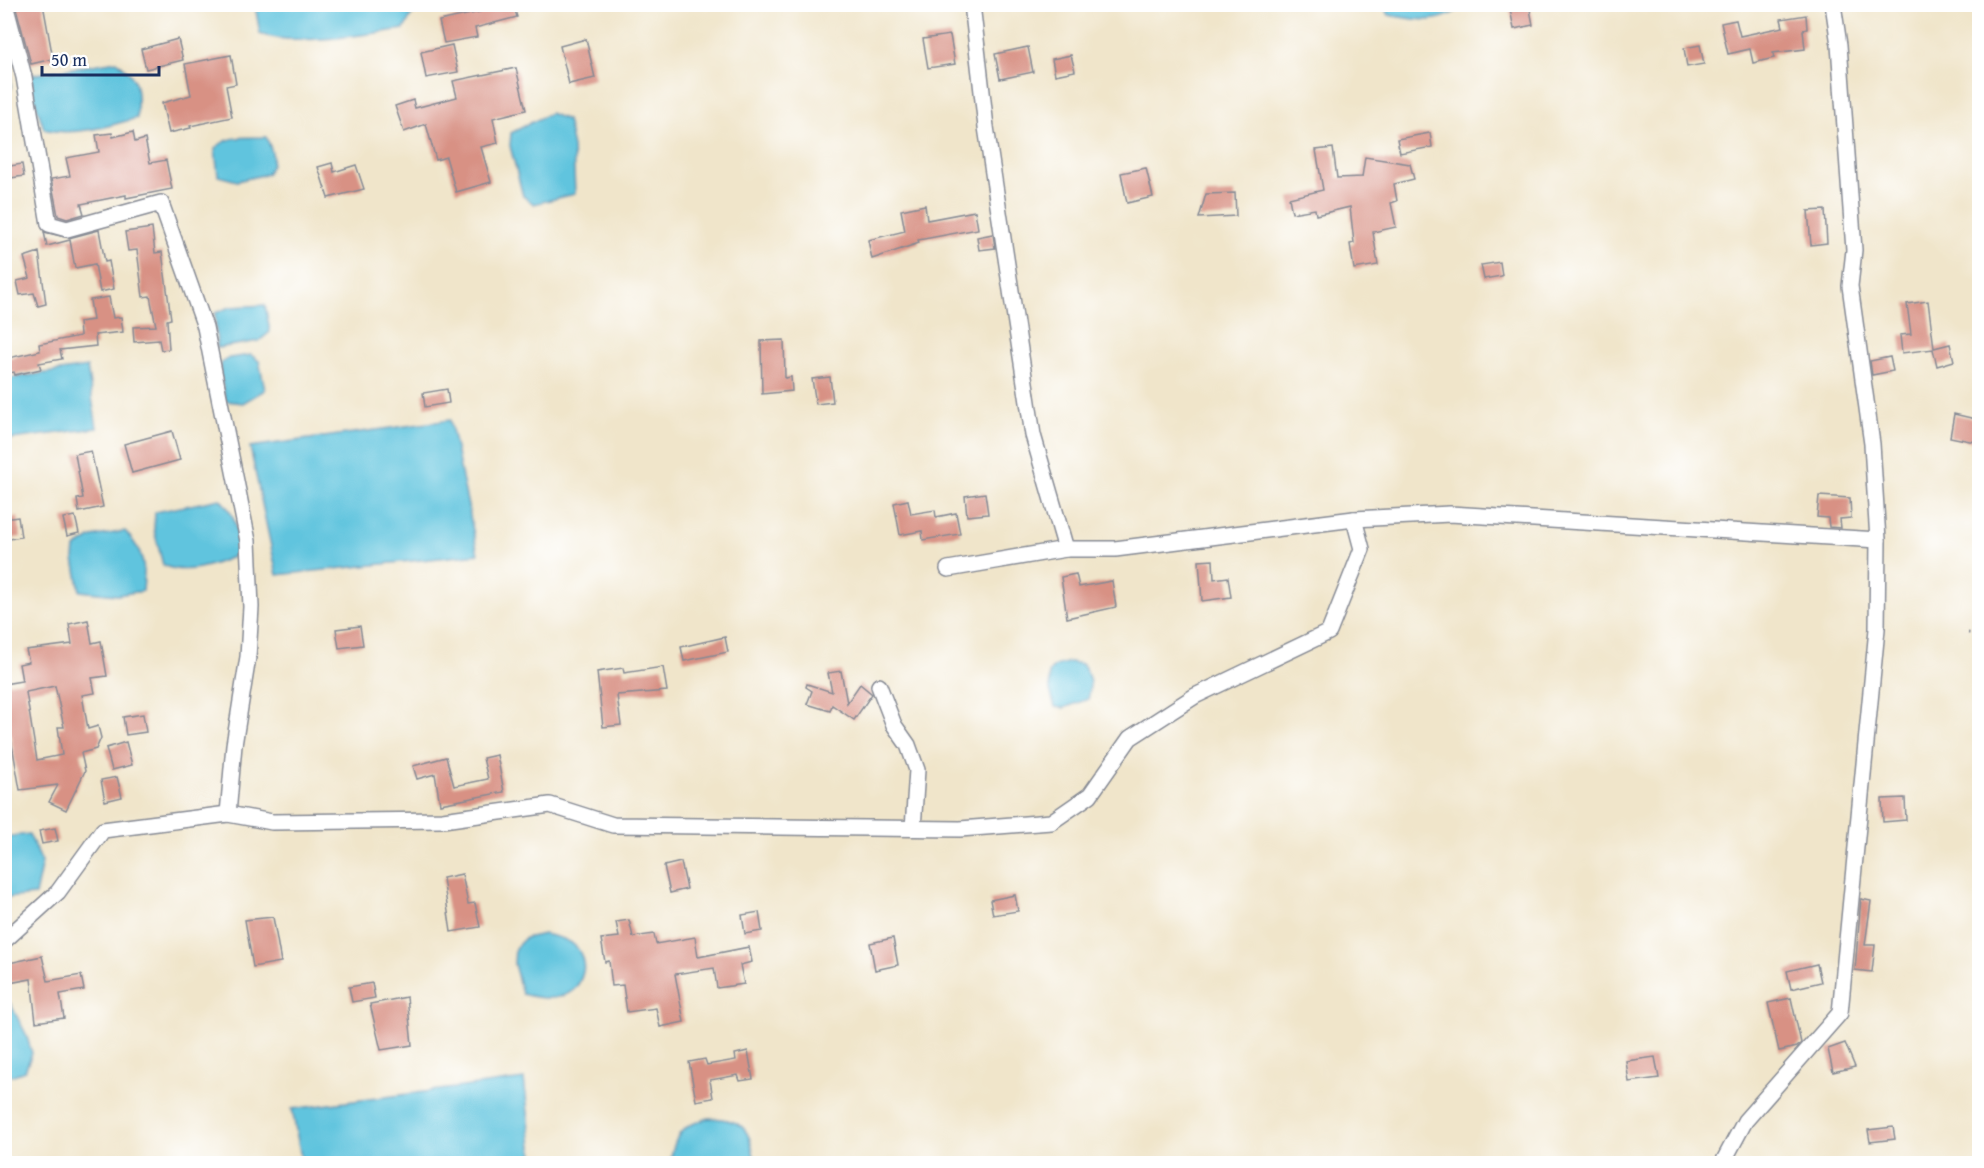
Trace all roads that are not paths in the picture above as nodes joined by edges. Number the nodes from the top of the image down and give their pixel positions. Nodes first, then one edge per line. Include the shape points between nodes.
1 (5, 4) edge
2 (972, 4) edge
3 (1833, 4) edge
4 (1354, 519) junction
5 (1878, 540) junction
6 (1066, 549) junction
7 (948, 569) dead end
8 (879, 686) dead end
9 (228, 814) junction
10 (913, 828) junction
11 (4, 941) edge
12 (1722, 1164) edge

1 - 9 street via 24,77 49,224 67,229 161,203 205,327 248,541 248,657
2 - 6 street via 989,151 1033,435
3 - 5 street via 1854,250 1850,286 1872,444
4 - 5 street via 1450,514
4 - 6 street via 1114,549
4 - 10 street via 1362,549 1329,632 1195,696 1130,738 1090,795 1052,822 960,829
5 - 12 street via 1877,629 1840,1013 1745,1121
6 - 7 street
8 - 10 street via 917,770
9 - 10 street via 272,822 443,820 550,805 613,825
9 - 11 street via 103,830 58,892

